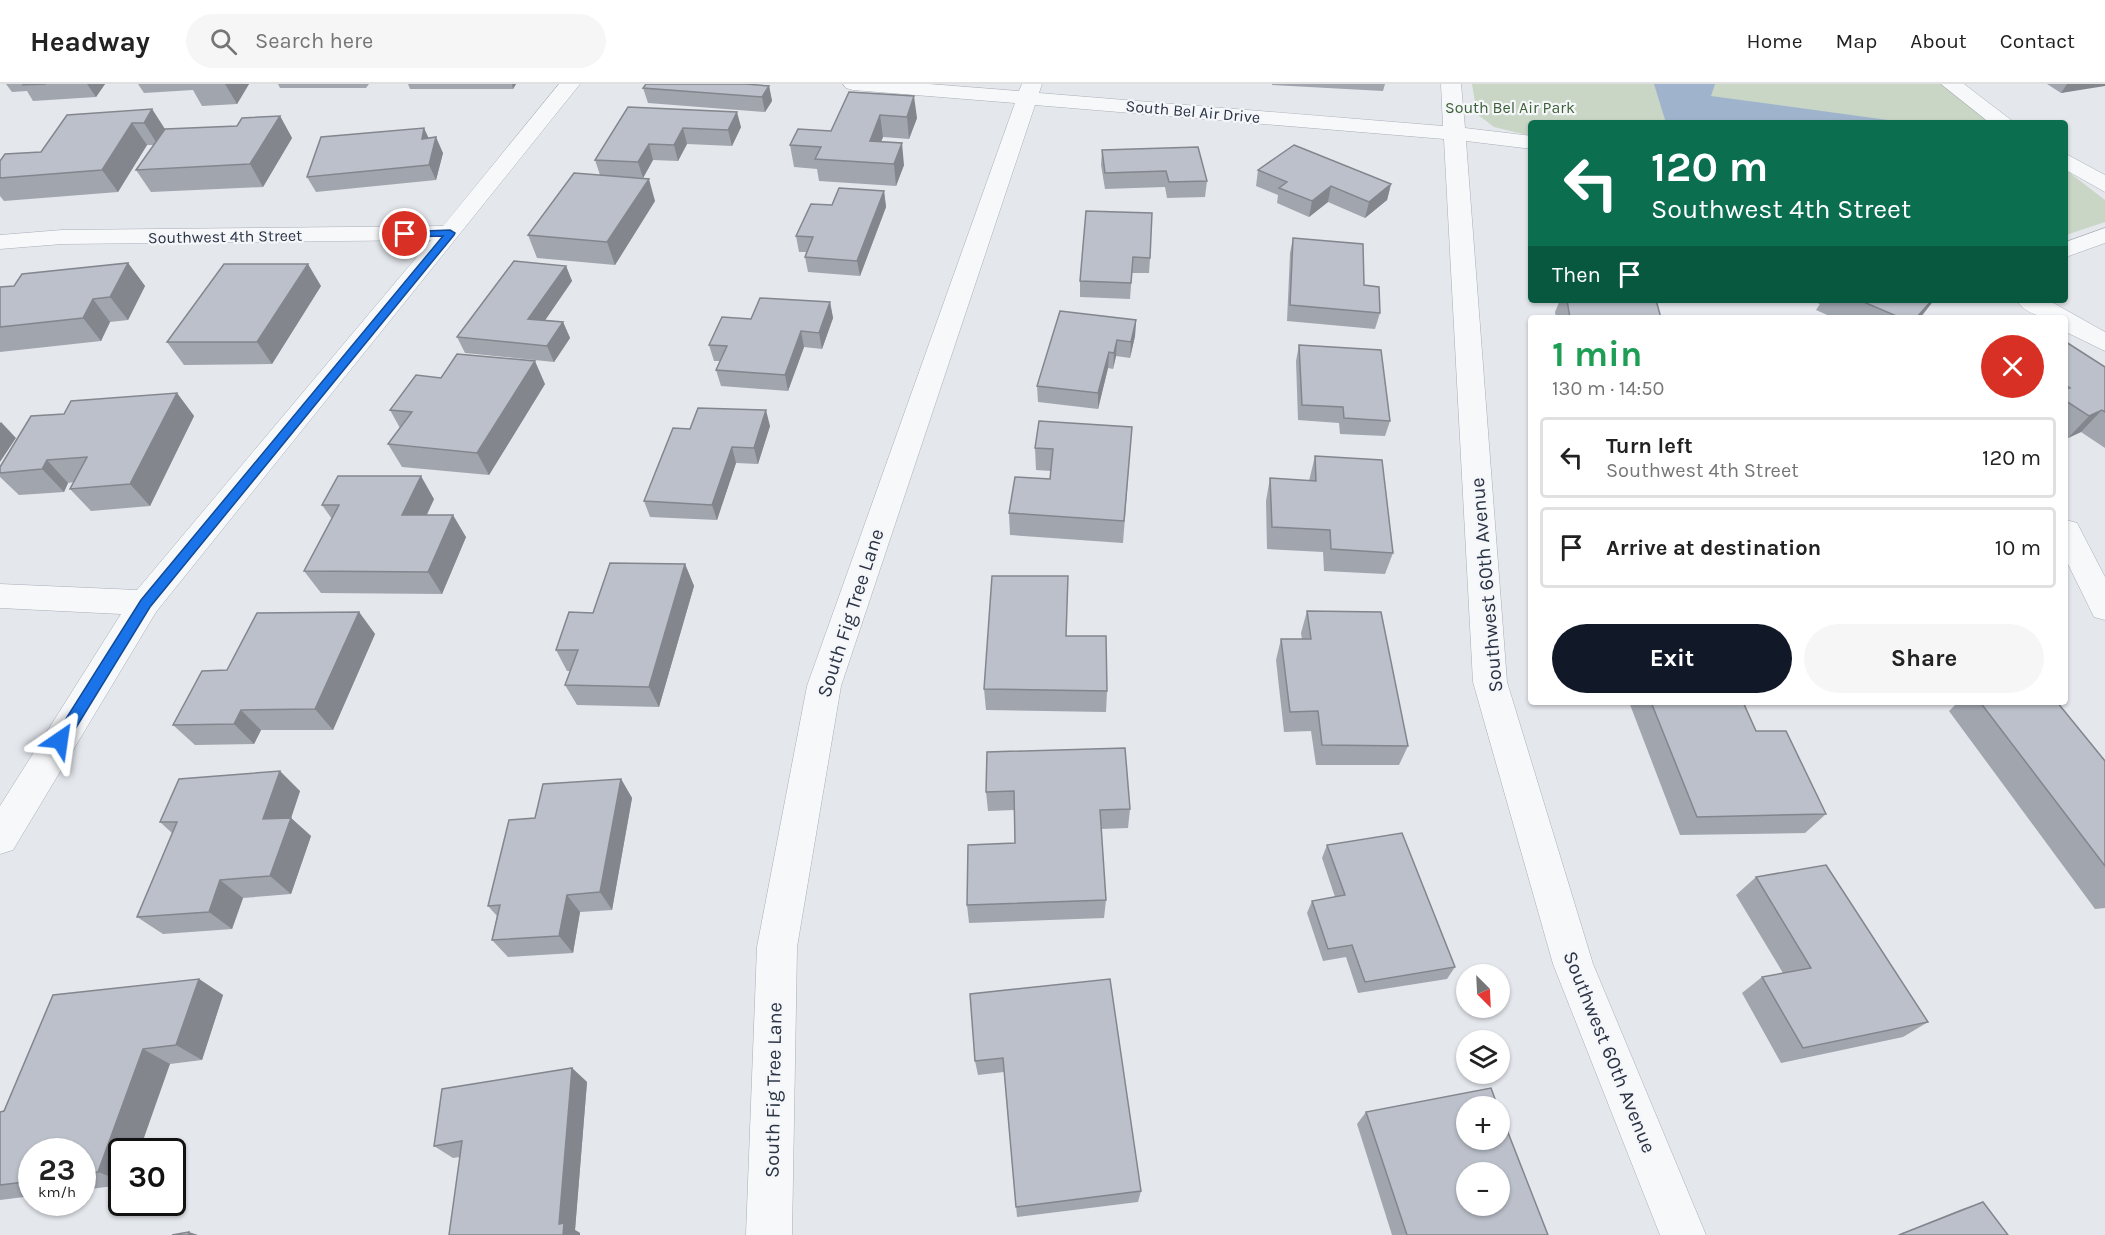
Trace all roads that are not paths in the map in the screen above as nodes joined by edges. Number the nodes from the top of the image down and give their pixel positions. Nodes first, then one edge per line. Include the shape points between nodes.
1 (570, 84) edge
2 (853, 84) edge
3 (1451, 84) edge
4 (1951, 84) edge
5 (1030, 91) edge
6 (2000, 120) edge
7 (1454, 132) junction
8 (1528, 142) edge
9 (2068, 162) edge
10 (2105, 185) edge
11 (450, 233) junction
12 (2105, 235) edge
13 (0, 242) edge
14 (2068, 249) edge
15 (2034, 303) edge
16 (2056, 315) edge
17 (2068, 322) edge
18 (2105, 343) edge
19 (2068, 535) edge
20 (0, 597) edge
21 (145, 603) junction
22 (2105, 608) edge
23 (0, 838) edge
24 (769, 1235) edge
25 (1683, 1235) edge

1 - 11 street
2 - 5 street, South Bel Air Drive
3 - 7 street, Southwest 60th Avenue
4 - 6 street
5 - 7 street, South Bel Air Drive
5 - 24 street, South Fig Tree Lane via 824,686 777,947
7 - 8 street, South Bel Air Drive
7 - 25 street, Southwest 60th Avenue via 1490,682 1573,964
9 - 10 street
11 - 13 street, Southwest 4th Street via 62,237
11 - 21 street
12 - 14 street
15 - 16 street
17 - 18 street
19 - 22 street
20 - 21 street
21 - 23 street

